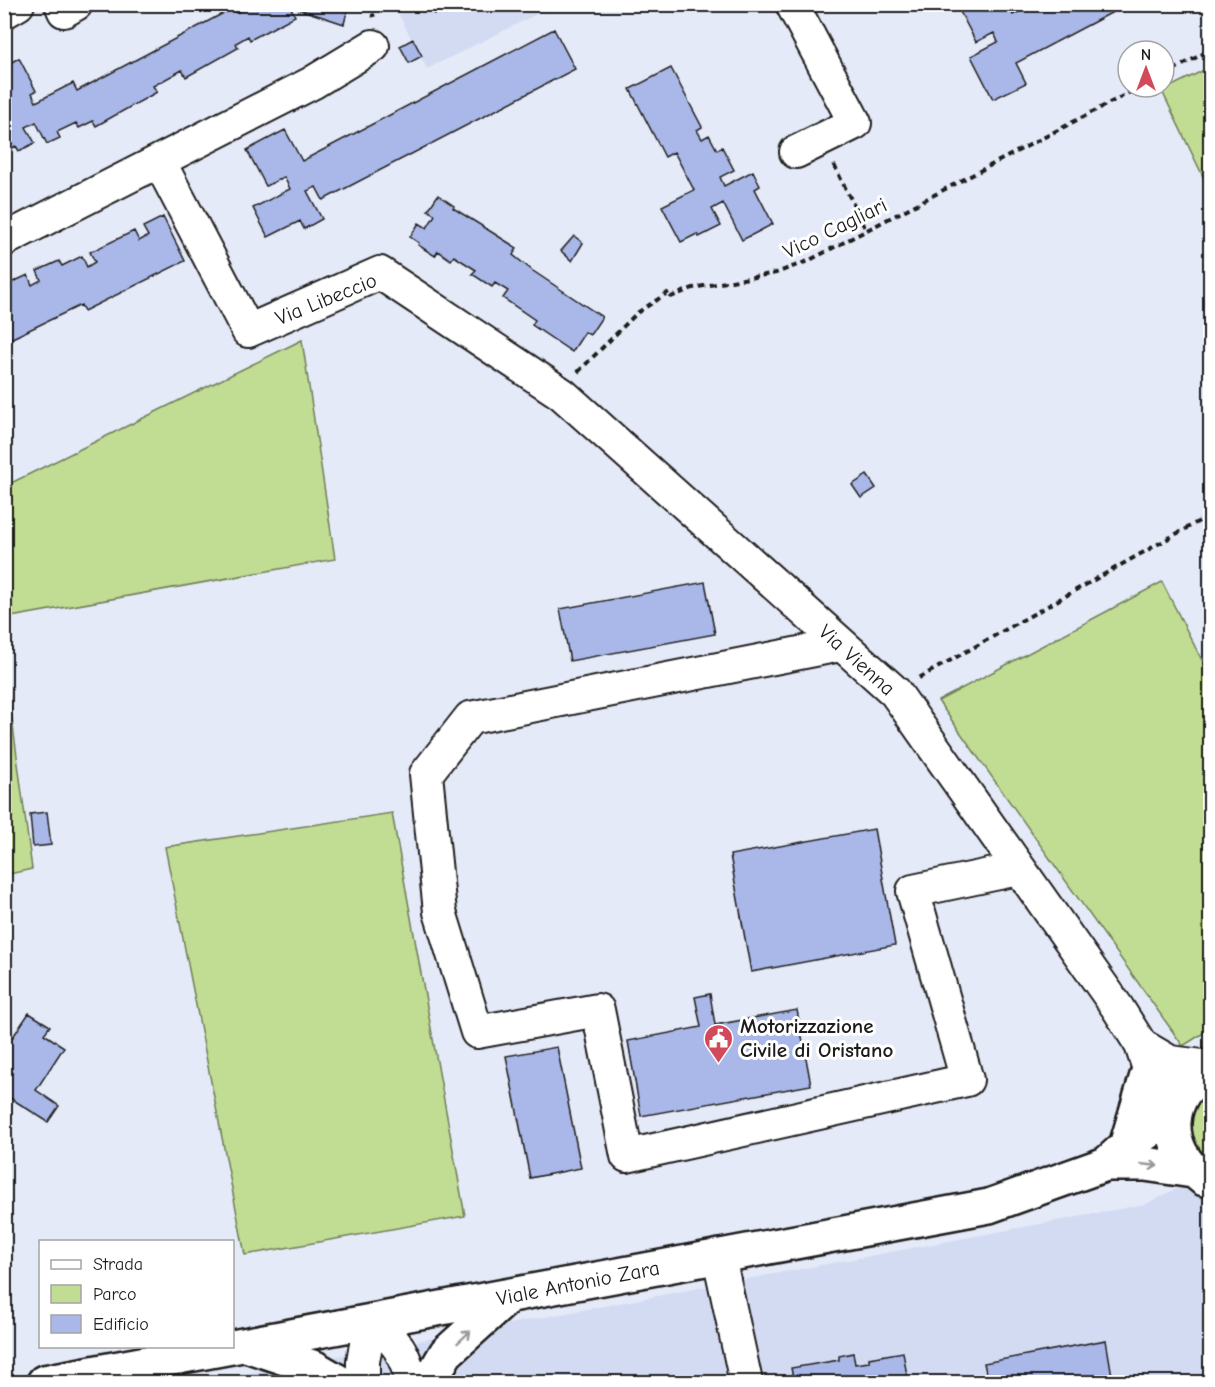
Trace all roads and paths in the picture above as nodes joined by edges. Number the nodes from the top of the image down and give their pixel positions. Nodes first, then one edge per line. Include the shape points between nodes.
1 (18, 4) edge
2 (61, 4) edge
3 (76, 4) edge
4 (792, 4) edge
5 (4, 12) edge
6 (374, 46) dead end
7 (1210, 50) edge
8 (1176, 68) edge
9 (1117, 99) edge
10 (809, 146) joint
11 (159, 161) junction
12 (866, 230) junction
13 (4, 240) edge
14 (562, 394) junction
15 (1210, 516) edge
16 (840, 645) junction
17 (895, 692) junction
18 (1018, 868) junction
19 (1145, 1057) junction
20 (1210, 1069) edge
21 (1174, 1115) junction
22 (1116, 1155) junction
23 (1202, 1177) edge
24 (719, 1257) junction
25 (508, 1297) junction
26 (370, 1323) junction
27 (247, 1345) junction
28 (234, 1347) edge
29 (231, 1348) edge
30 (44, 1383) edge
31 (339, 1383) edge
32 (363, 1383) edge
33 (412, 1383) edge
34 (429, 1383) edge
35 (746, 1383) edge

1 - 5 street
2 - 3 street via 64,11
4 - 10 street via 855,123
6 - 11 street via 312,83
7 - 8 path
9 - 12 path, Vico Cagliari
10 - 12 path
11 - 13 street
11 - 14 street, Via Libeccio via 248,331 380,273
12 - 14 path, Vico Cagliari via 776,273 693,288 672,297 669,292 636,313 578,372
14 - 16 street, Via Vienna
15 - 17 path
16 - 17 street, Via Vienna
16 - 18 street via 470,718 426,774 440,912 477,1032 598,1010 627,1156 967,1080 913,891
17 - 18 street, Via Vienna
18 - 19 street, Via Vienna via 1117,1006
19 - 20 street
19 - 21 street
19 - 22 main road
20 - 21 main road via 1183,1093
21 - 22 main road, Viale Antonio Zara
21 - 23 main road via 1175,1141 1182,1157
22 -> 23 main road, Viale Antonio Zara
22 - 24 main road, Viale Antonio Zara via 989,1206
24 - 25 main road, Viale Antonio Zara
24 - 35 street
25 - 26 main road, Viale Antonio Zara
34 -> 25 main road via 446,1353
26 - 27 main road, Viale Antonio Zara
26 - 32 street
26 - 33 street via 402,1349
27 - 28 main road, Viale Antonio Zara
27 - 31 main road via 315,1368
29 - 30 main road, Viale Antonio Zara

